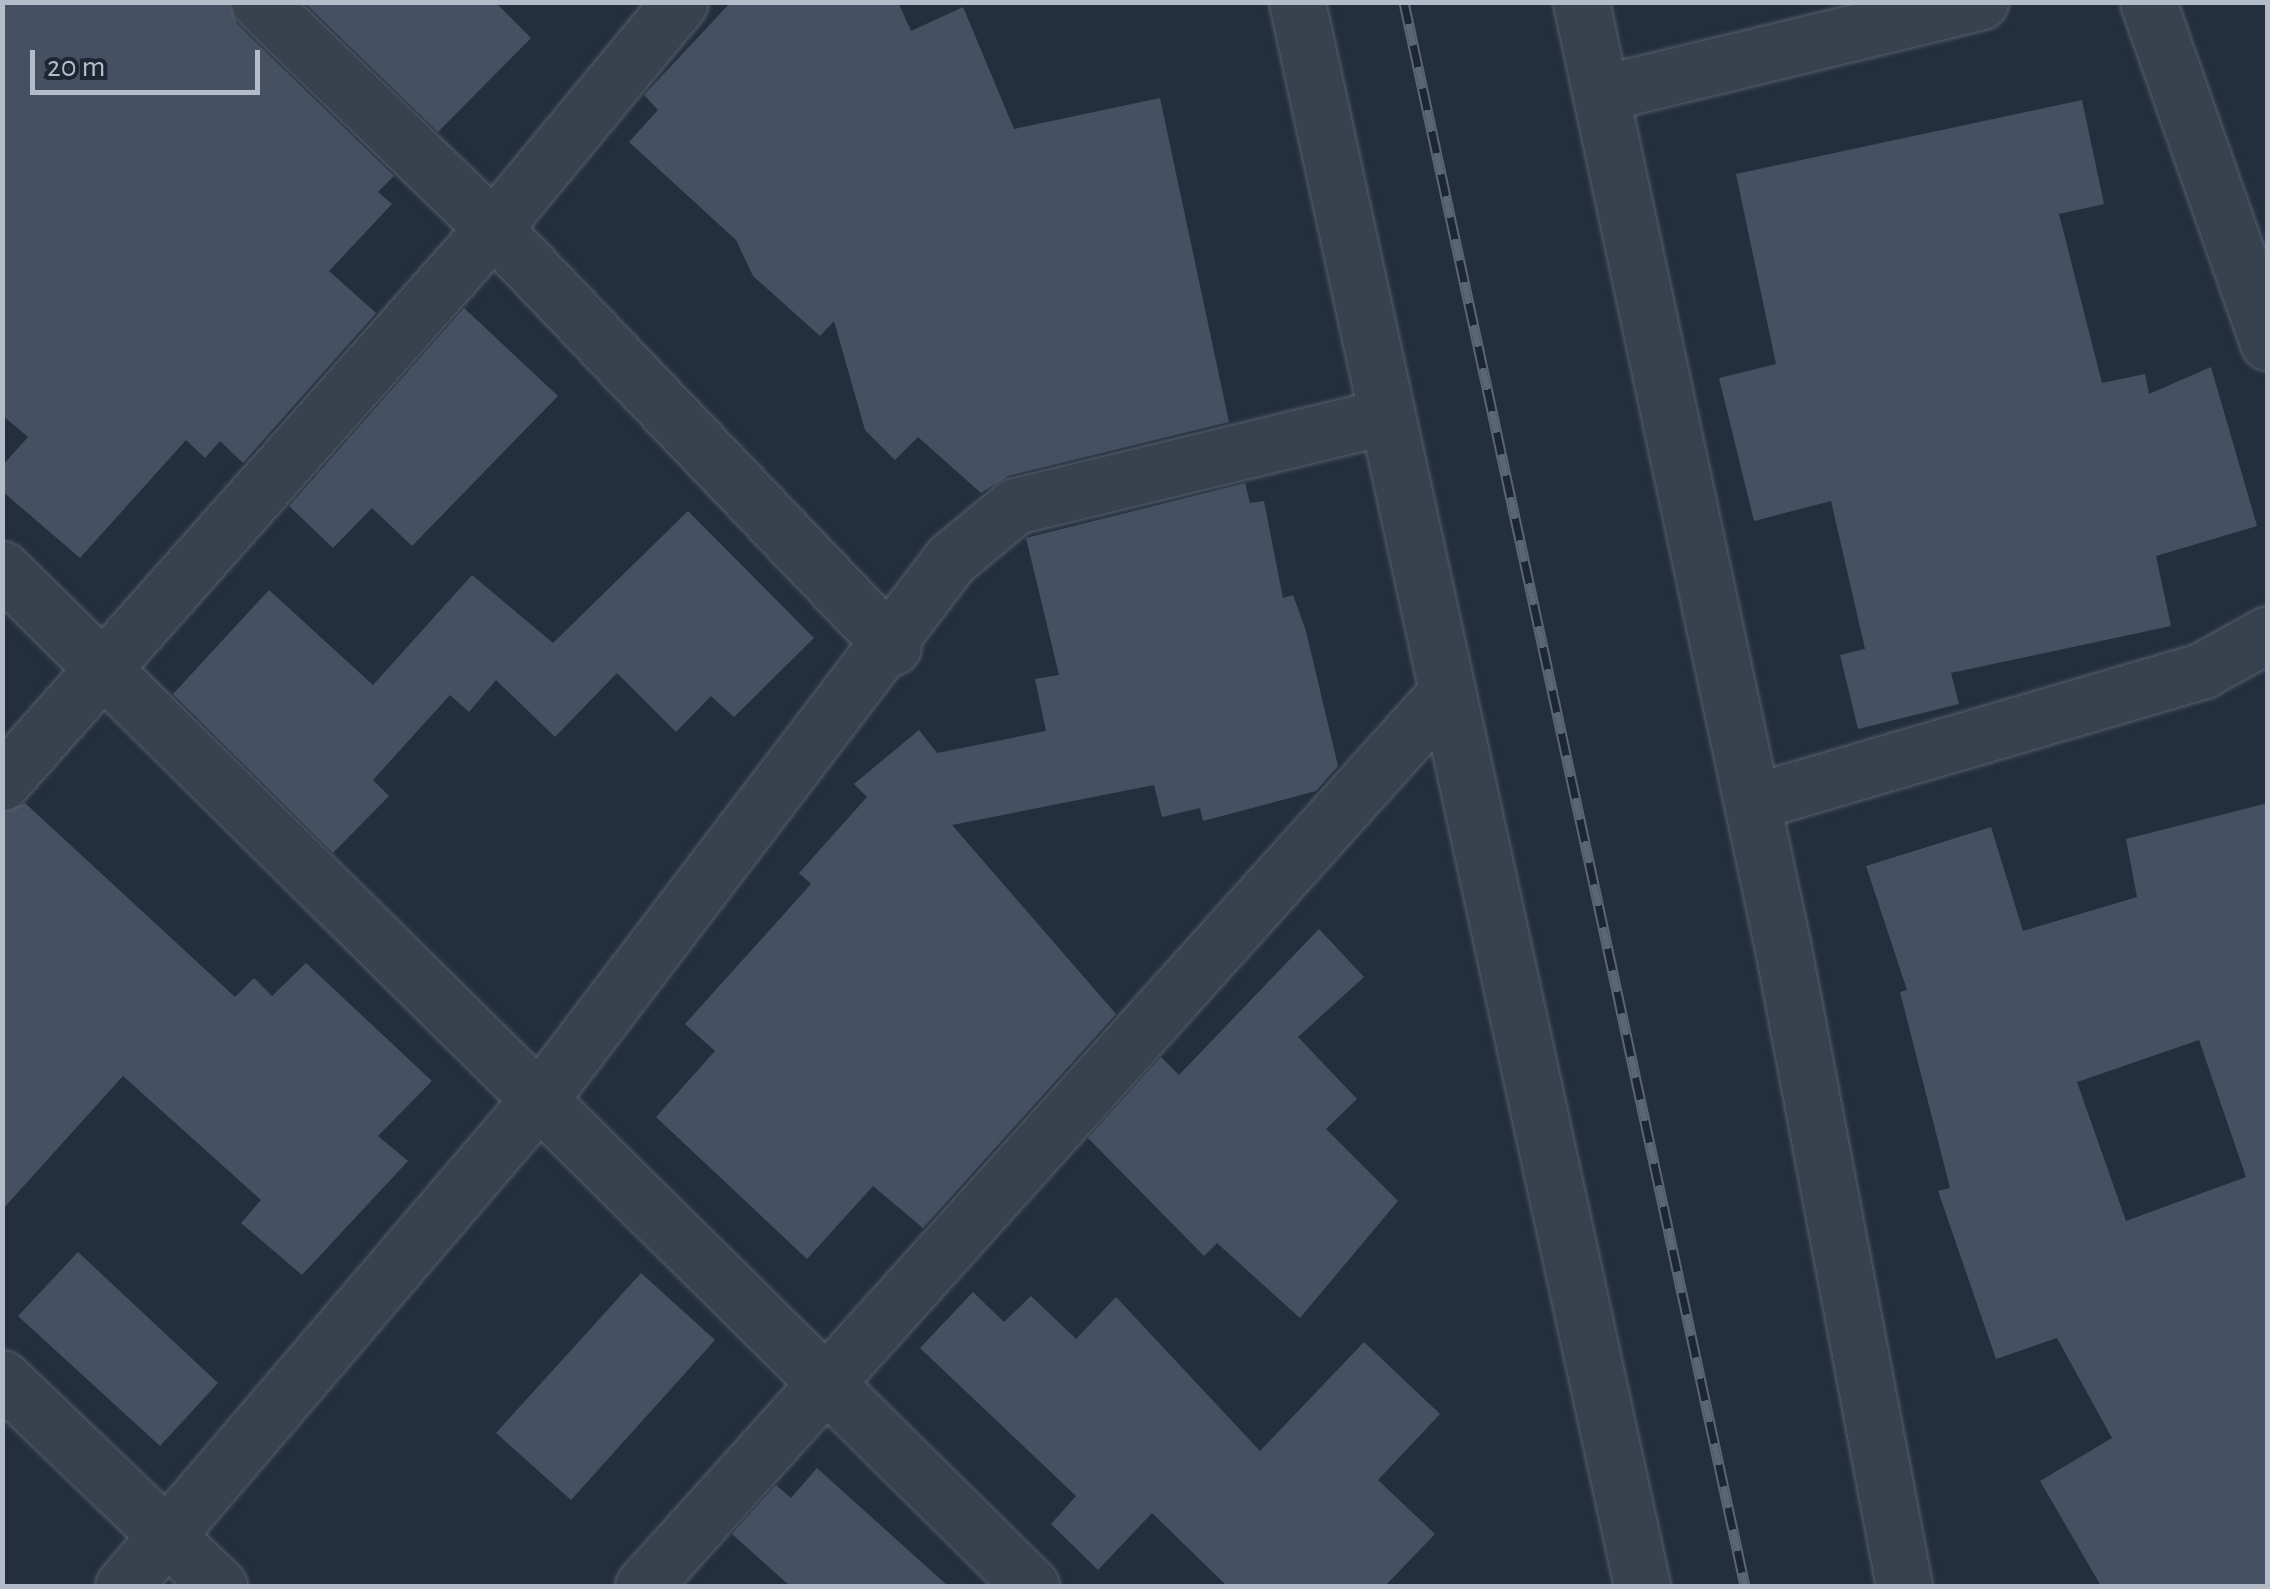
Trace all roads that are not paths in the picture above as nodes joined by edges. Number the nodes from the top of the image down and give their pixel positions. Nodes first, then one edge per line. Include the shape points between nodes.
1 (259, 2) edge
2 (680, 2) edge
3 (1296, 2) edge
4 (1581, 2) edge
5 (1980, 2) edge
6 (2148, 2) edge
7 (1604, 94) junction
8 (493, 228) junction
9 (2268, 343) edge
10 (1384, 417) junction
11 (2, 569) edge
12 (2268, 634) edge
13 (892, 647) junction
14 (102, 667) junction
15 (1442, 698) junction
16 (2, 782) edge
17 (1753, 802) junction
18 (541, 1097) junction
19 (2, 1378) edge
20 (824, 1382) junction
21 (164, 1534) junction
22 (123, 1586) edge
23 (219, 1586) edge
24 (643, 1586) edge
25 (1031, 1586) edge
26 (1642, 1586) edge
27 (1904, 1586) edge

1 - 8 street
2 - 8 street
3 - 10 street
4 - 7 street
5 - 7 street
6 - 9 street
7 - 17 street
8 - 13 street
8 - 14 street
10 - 13 street via 1015,506 951,559
10 - 15 street
11 - 14 street
12 - 17 street via 2203,670
13 - 18 street
14 - 16 street
14 - 18 street
15 - 20 street
15 - 26 street
17 - 27 street
18 - 20 street
18 - 21 street
19 - 21 street
20 - 24 street
20 - 25 street
21 - 22 street
21 - 23 street

